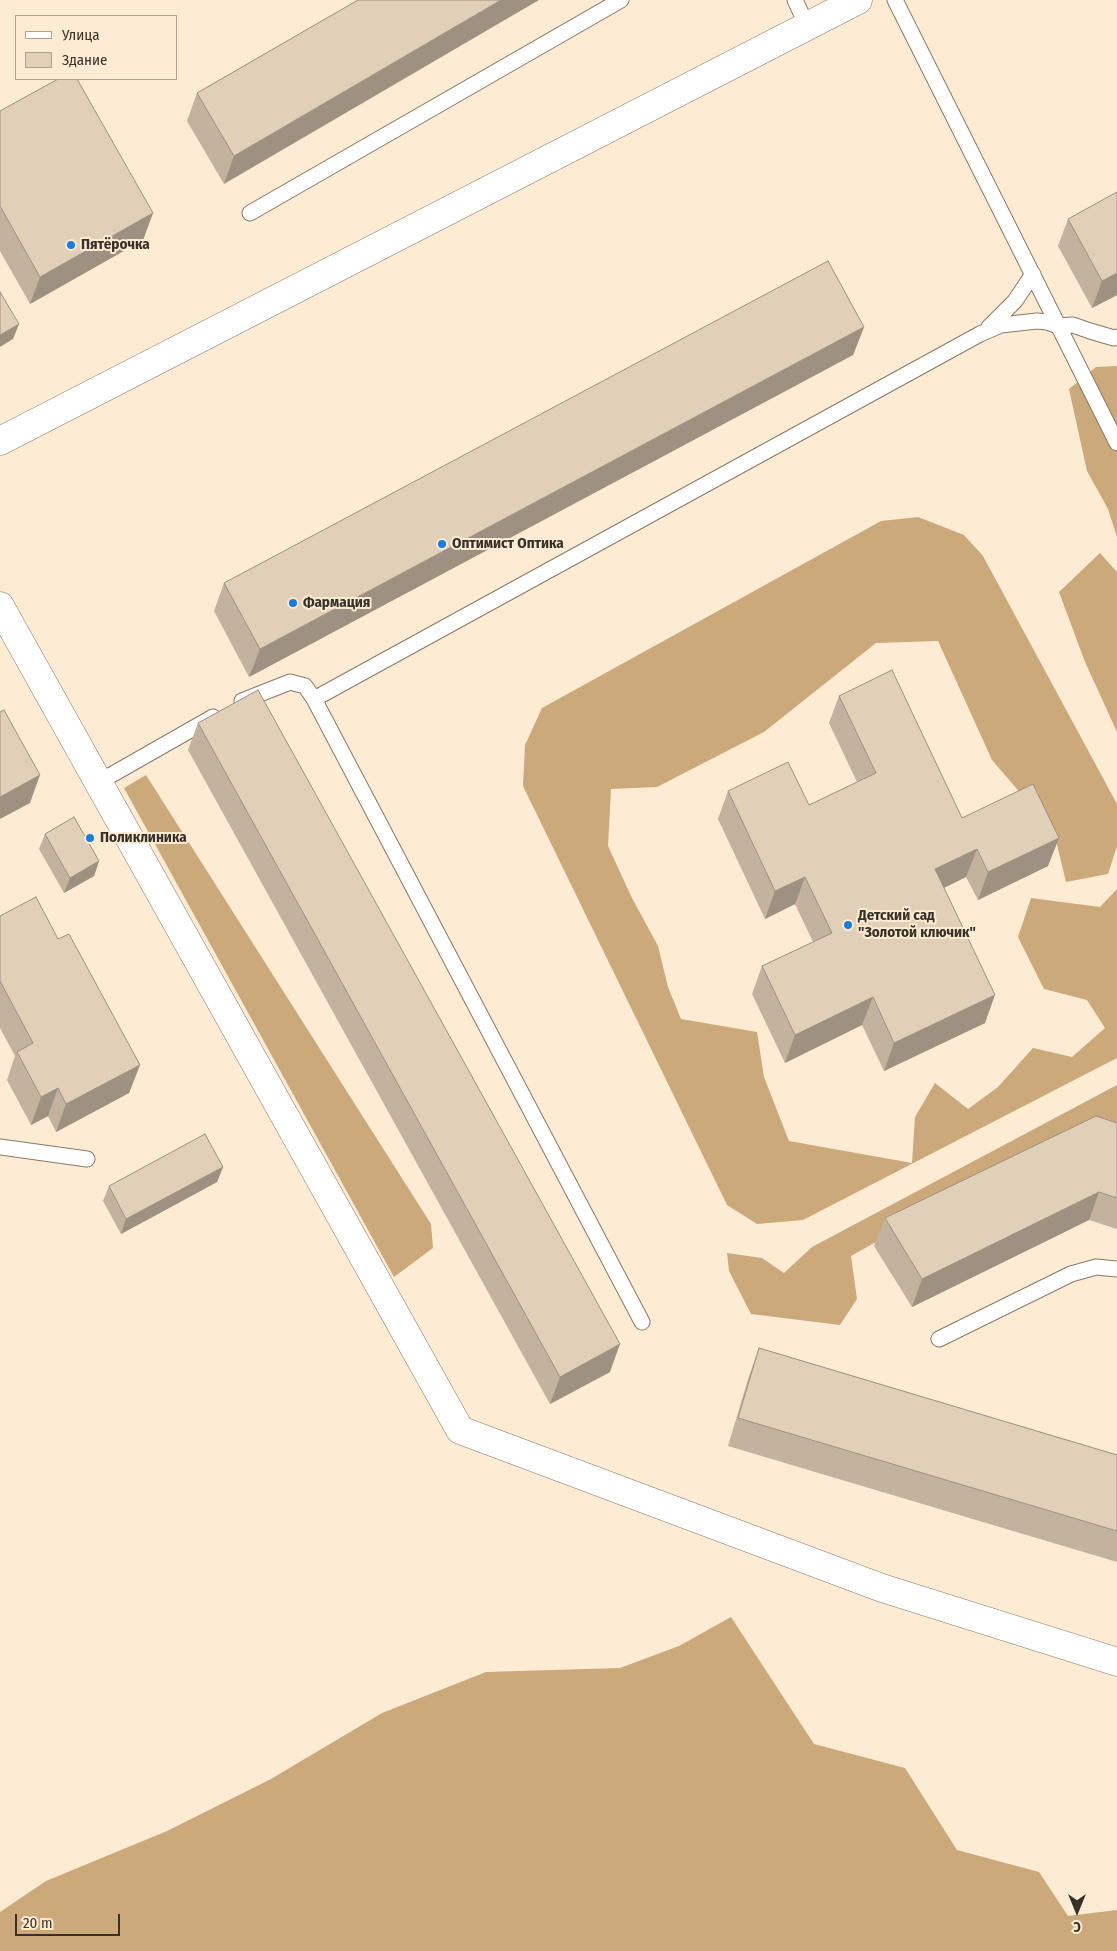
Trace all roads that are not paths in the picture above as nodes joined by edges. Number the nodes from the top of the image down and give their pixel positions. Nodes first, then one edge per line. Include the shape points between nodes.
1 (622, 0) edge
2 (795, 0) edge
3 (858, 0) edge
4 (896, 0) edge
5 (807, 26) junction
6 (250, 213) dead end
7 (1032, 274) junction
8 (1058, 326) junction
9 (980, 334) junction
10 (1117, 337) edge
11 (4, 438) edge
12 (1117, 443) edge
13 (0, 606) edge
14 (6, 622) edge
15 (314, 699) junction
16 (99, 782) junction
17 (0, 1147) edge
18 (87, 1159) dead end
19 (1117, 1269) edge
20 (642, 1322) dead end
21 (939, 1339) dead end
22 (1117, 1662) edge

1 - 6 lane
2 - 5 lane
3 - 5 street
4 - 7 lane
5 - 11 street
7 - 8 lane
7 - 9 lane via 1015,301
8 - 9 lane via 1025,321 1001,325
8 - 10 lane via 1073,325
8 - 12 lane
9 - 15 lane
13 - 14 street
14 - 16 street
15 - 16 lane via 305,686 290,682 268,690 242,701
15 - 20 lane
16 - 22 street via 460,1430 882,1588
17 - 18 lane
19 - 21 lane via 1096,1267 1070,1274

